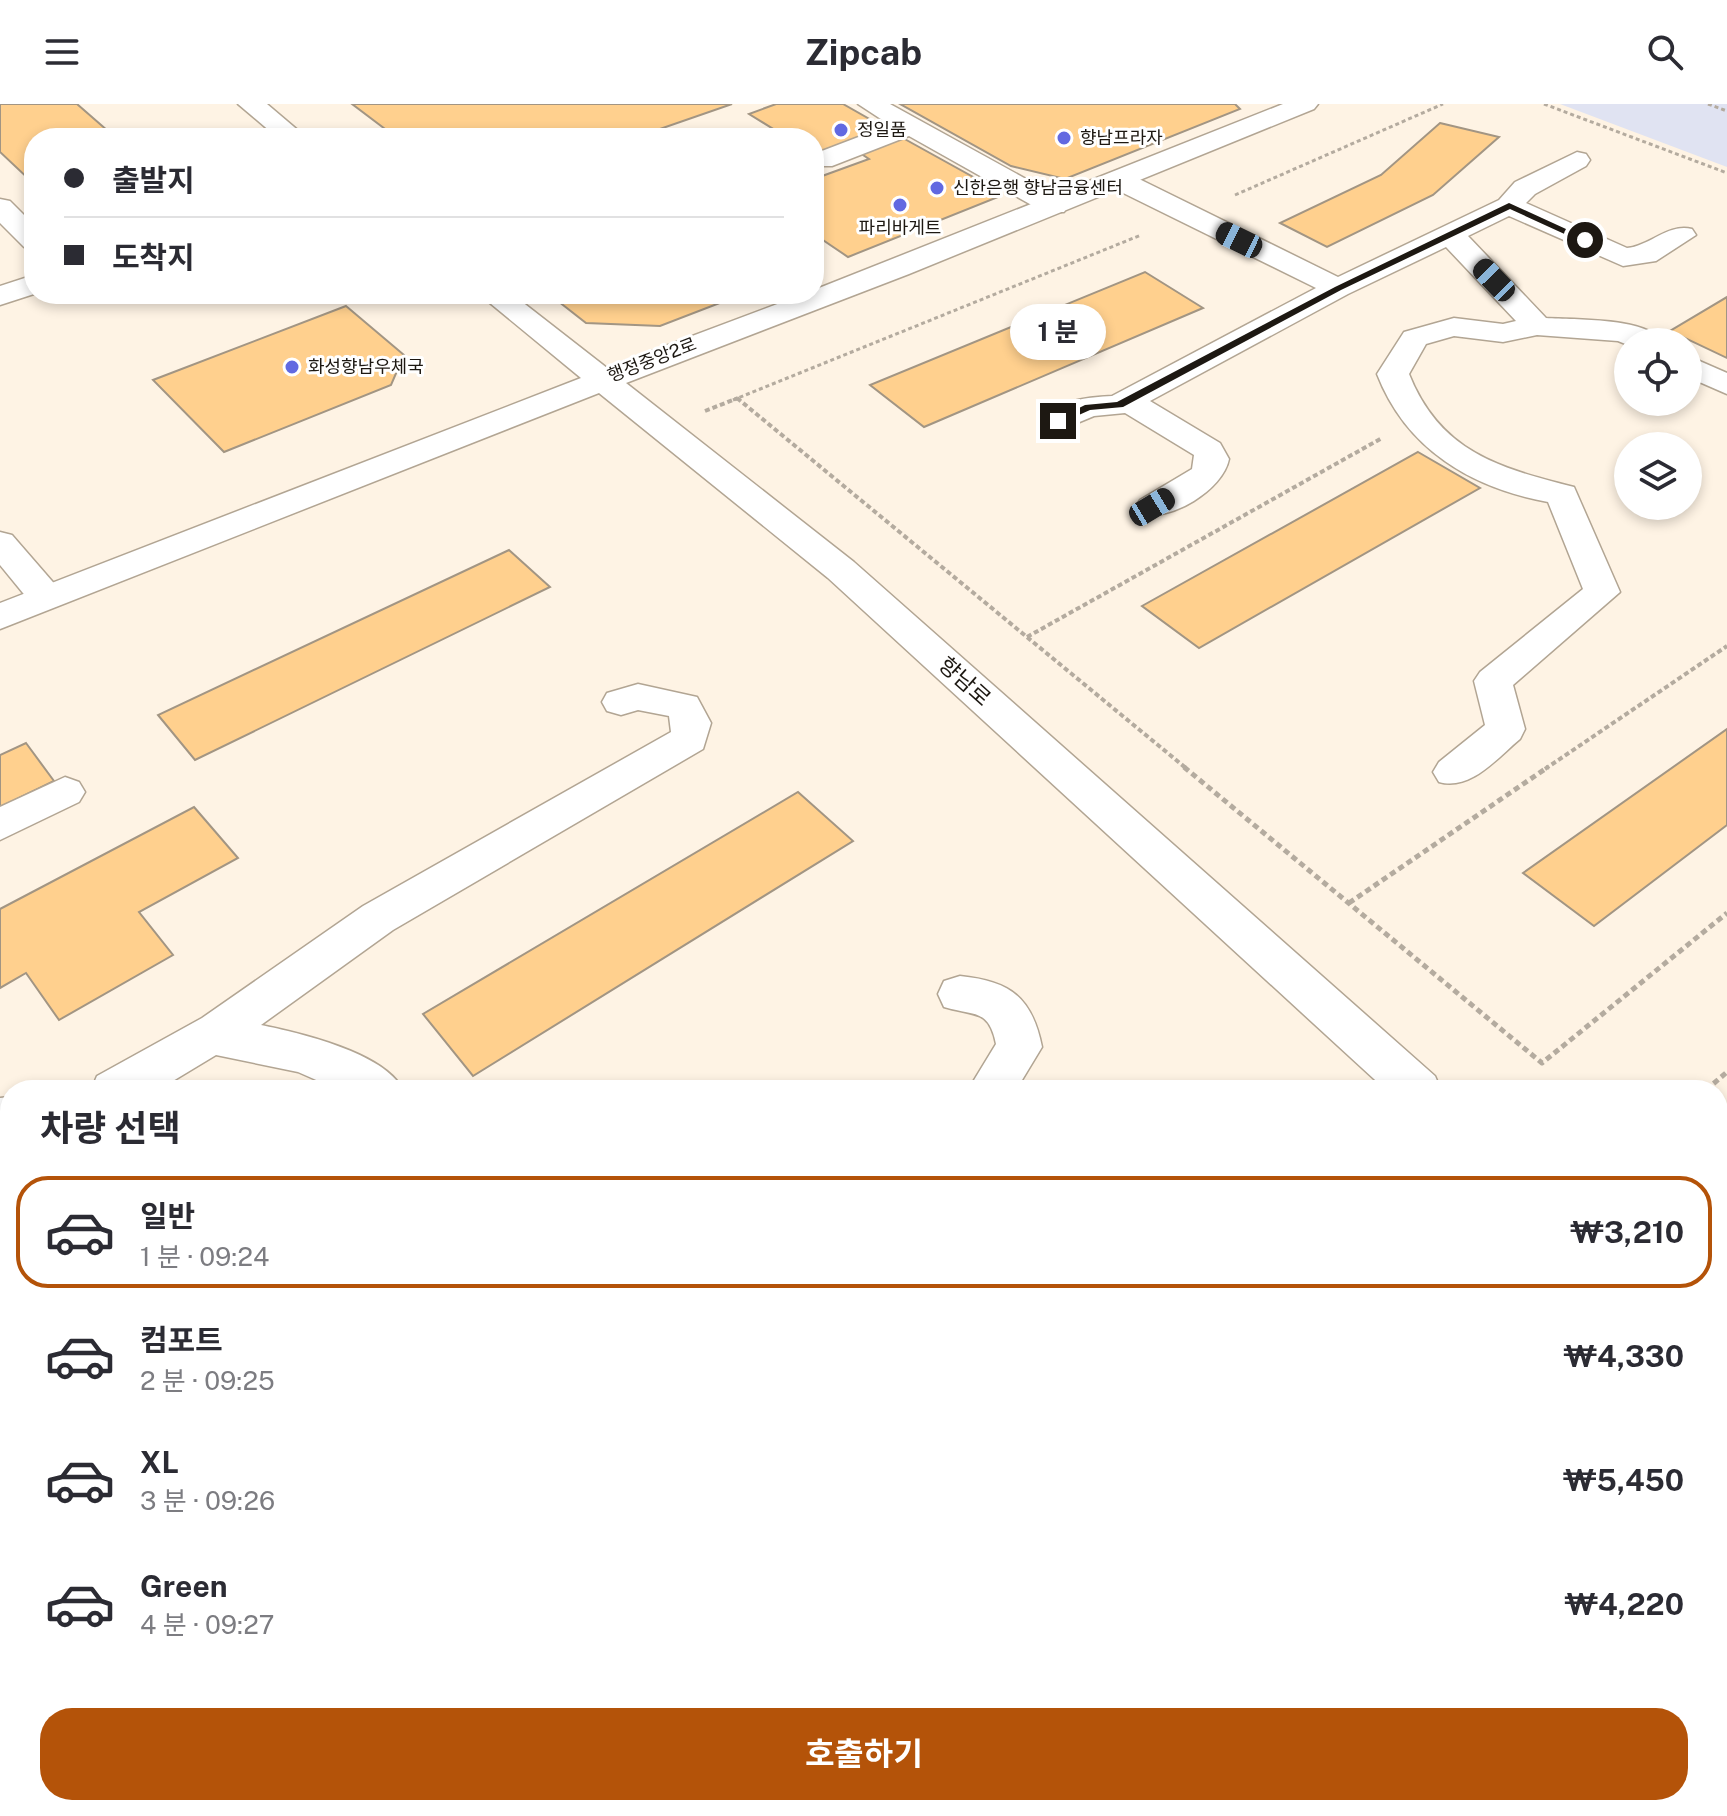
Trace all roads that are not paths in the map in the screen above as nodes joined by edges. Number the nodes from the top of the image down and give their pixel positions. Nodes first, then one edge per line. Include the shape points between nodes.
1 (251, 104) edge
2 (871, 104) edge
3 (1305, 104) edge
4 (281, 128) edge
5 (914, 133) junction
6 (824, 160) edge
7 (1577, 160) dead end
8 (1121, 181) junction
9 (1054, 206) junction
10 (1509, 206) junction
11 (0, 207) edge
12 (24, 231) edge
13 (1450, 234) junction
14 (1682, 235) dead end
15 (24, 288) edge
16 (1338, 288) junction
17 (824, 294) edge
18 (0, 296) edge
19 (507, 304) edge
20 (799, 304) edge
21 (1537, 326) junction
22 (1614, 331) edge
23 (1702, 372) edge
24 (603, 379) junction
25 (1727, 385) edge
26 (1127, 401) junction
27 (1058, 421) dead end
28 (1152, 507) dead end
29 (0, 543) edge
30 (45, 596) junction
31 (0, 617) edge
32 (621, 702) dead end
33 (1453, 772) dead end
34 (65, 792) dead end
35 (0, 825) edge
36 (960, 994) dead end
37 (212, 1036) junction
38 (132, 1080) edge
39 (364, 1080) edge
40 (998, 1080) edge
41 (1407, 1080) edge

1 - 4 street
2 - 5 street
3 - 8 street, 행정중앙2로
5 - 6 street
5 - 9 street
7 - 10 street via 1525,188
8 - 9 street, 행정중앙2로
8 - 16 street
9 - 17 street, 행정중앙2로
10 - 13 street
10 - 14 street via 1623,257 1646,255
11 - 12 street
13 - 16 street
13 - 21 street
15 - 18 street
16 - 26 street
19 - 24 street, 향남로
20 - 24 street, 행정중앙2로
21 - 22 street
21 - 33 street via 1503,333 1454,327 1415,338 1393,374 1400,398 1415,420 1446,450 1479,469 1562,494 1602,592 1493,681 1506,729
23 - 25 street
24 - 30 street, 행정중앙2로
24 - 41 street, 향남로 via 841,570
26 - 27 street via 1088,407
26 - 28 street via 1215,458 1207,475
29 - 30 street
30 - 31 street, 행정중앙2로
32 - 37 street via 638,697 683,706 692,723 689,739 377,919
34 - 35 street
36 - 40 street via 1000,1004 1015,1021 1019,1047
37 - 38 street
37 - 39 street via 285,1046

